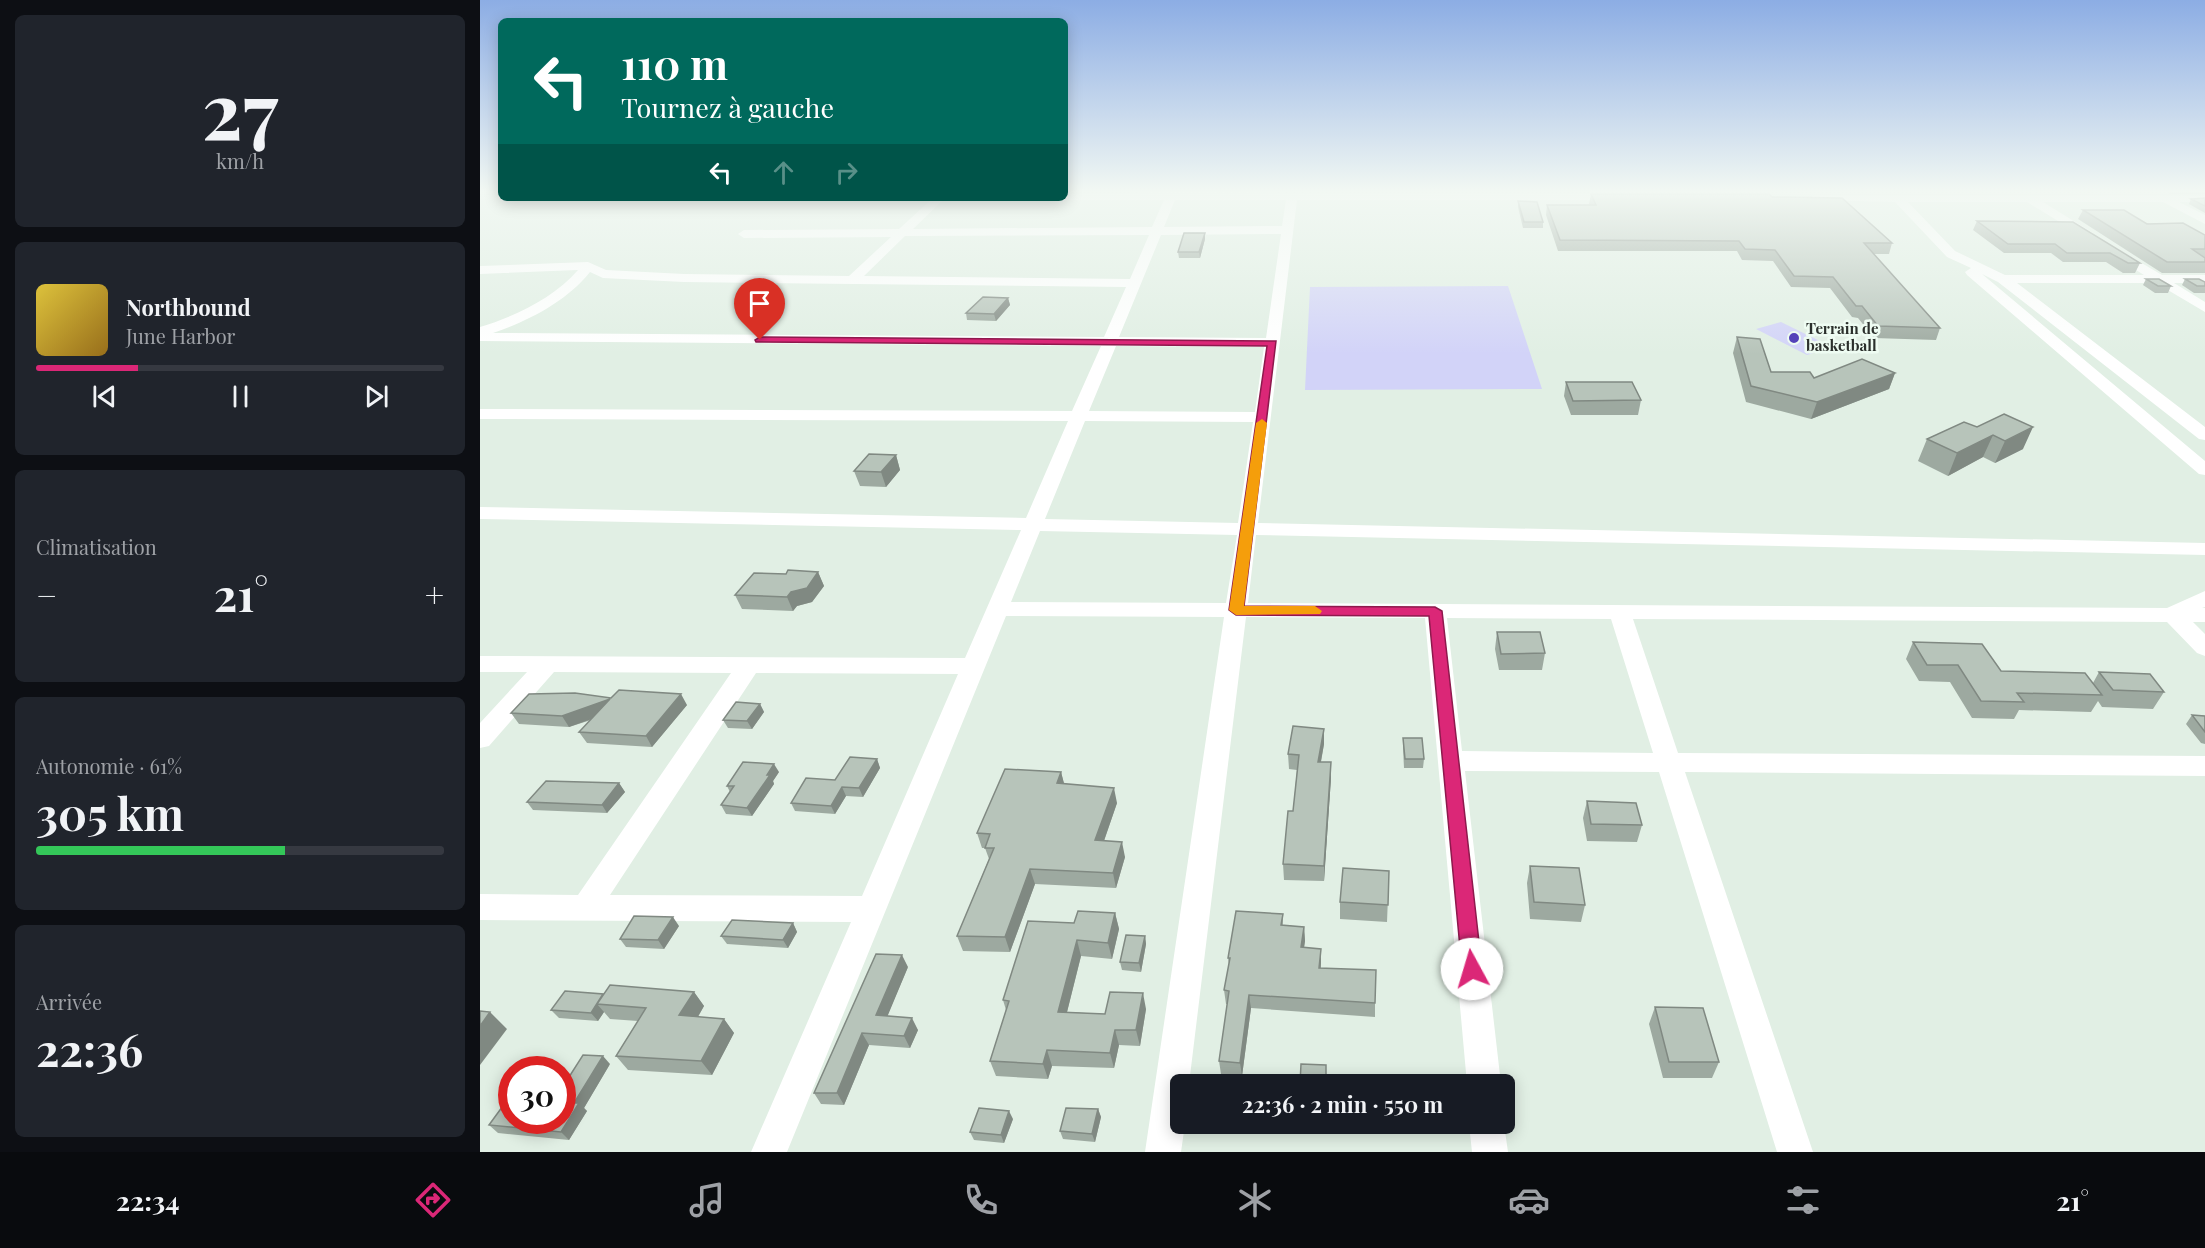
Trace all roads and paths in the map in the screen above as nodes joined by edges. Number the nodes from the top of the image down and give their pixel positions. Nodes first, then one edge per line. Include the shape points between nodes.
1 (888, 246) edge
2 (1151, 246) edge
3 (1286, 246) edge
4 (1943, 246) edge
5 (2104, 246) edge
6 (1951, 254) junction
7 (588, 266) junction
8 (480, 270) edge
9 (2002, 279) junction
10 (2158, 279) junction
11 (2205, 279) edge
12 (852, 280) junction
13 (1135, 283) junction
14 (2205, 308) edge
15 (480, 332) edge
16 (480, 337) edge
17 (1272, 343) junction
18 (1110, 344) junction
19 (480, 414) edge
20 (1079, 416) junction
21 (1262, 417) junction
22 (2205, 435) edge
23 (2205, 470) edge
24 (480, 513) edge
25 (1034, 525) junction
26 (1248, 529) junction
27 (2205, 549) edge
28 (2205, 598) edge
29 (998, 609) junction
30 (1236, 610) junction
31 (1435, 611) junction
32 (1620, 612) junction
33 (2172, 614) junction
34 (2205, 615) edge
35 (2205, 648) edge
36 (480, 664) edge
37 (548, 664) junction
38 (749, 665) junction
39 (974, 666) junction
40 (480, 739) edge
41 (1451, 761) junction
42 (1669, 762) junction
43 (2205, 766) edge
44 (480, 907) edge
45 (586, 907) junction
46 (872, 909) junction
47 (1483, 1074) edge
48 (1489, 1134) edge
49 (769, 1152) edge
50 (1163, 1152) edge
51 (1490, 1152) edge
52 (1795, 1152) edge

1 - 12 street
2 - 13 street
3 - 17 street
4 - 6 street
5 - 10 street
6 - 9 street
6 - 23 street
7 - 8 street
7 - 12 street via 603,274
7 - 15 street via 581,277 548,301
9 - 10 street
9 - 22 street
10 - 11 street
10 - 14 street
12 - 13 street
13 - 18 street
16 - 18 street
17 - 18 street
17 - 21 street
18 - 20 street
19 - 20 street
20 - 21 street
20 - 25 street
21 - 26 street
24 - 25 street
25 - 26 street
25 - 29 street
26 - 27 street
26 - 30 street
28 - 33 street
29 - 30 street
29 - 39 street
30 - 31 street
30 - 50 street
31 - 32 street
31 - 41 street
32 - 33 street
32 - 42 street
33 - 34 street
33 - 35 street
36 - 37 street
37 - 38 street
37 - 40 street
38 - 39 street
38 - 45 street
39 - 46 street
41 - 42 street
41 - 47 street
42 - 43 street
42 - 52 street
44 - 45 street
45 - 46 street
46 - 49 street
48 - 51 street

